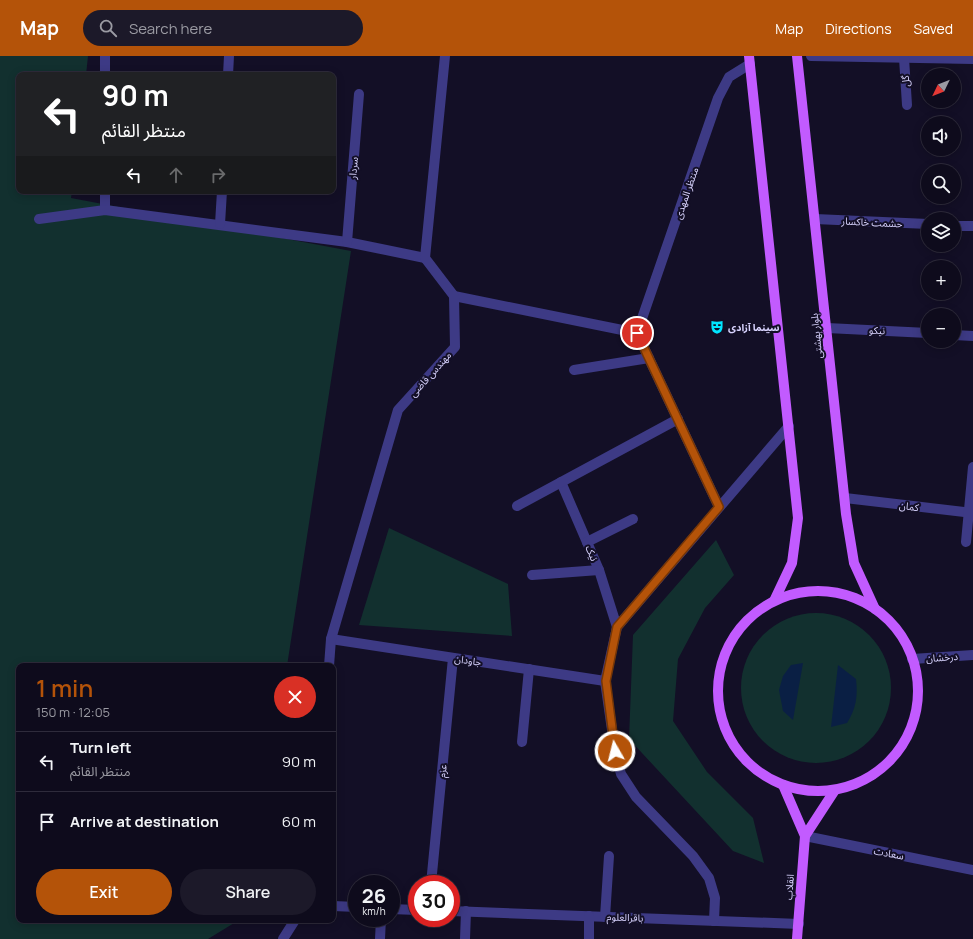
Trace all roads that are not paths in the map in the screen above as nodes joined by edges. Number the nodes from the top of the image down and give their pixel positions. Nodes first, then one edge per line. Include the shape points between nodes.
1 (105, 56) edge
2 (229, 56) edge
3 (445, 56) edge
4 (797, 56) edge
5 (811, 56) edge
6 (904, 58) junction
7 (973, 59) edge
8 (749, 60) edge
9 (105, 72) edge
10 (228, 72) edge
11 (359, 94) dead end
12 (907, 105) dead end
13 (105, 194) edge
14 (222, 194) edge
15 (105, 210) junction
16 (40, 219) dead end
17 (815, 219) junction
18 (220, 224) junction
19 (921, 224) edge
20 (961, 226) edge
21 (973, 226) edge
22 (348, 242) junction
23 (425, 258) junction
24 (454, 296) junction
25 (827, 328) junction
26 (637, 333) junction
27 (921, 333) edge
28 (961, 335) edge
29 (973, 336) edge
30 (649, 358) junction
31 (574, 370) dead end
32 (678, 419) junction
33 (789, 426) junction
34 (973, 467) edge
35 (561, 482) junction
36 (845, 498) junction
37 (517, 506) dead end
38 (719, 507) junction
39 (971, 513) edge
40 (633, 520) dead end
41 (587, 542) junction
42 (966, 542) dead end
43 (599, 570) junction
44 (532, 575) dead end
45 (775, 600) junction
46 (876, 609) junction
47 (617, 627) junction
48 (331, 640) junction
49 (973, 655) edge
50 (453, 658) junction
51 (912, 659) junction
52 (328, 663) edge
53 (529, 669) junction
54 (606, 681) junction
55 (522, 742) dead end
56 (783, 785) junction
57 (835, 790) junction
58 (805, 836) junction
59 (609, 856) dead end
60 (973, 870) edge
61 (432, 875) edge
62 (336, 906) edge
63 (348, 907) edge
64 (460, 911) edge
65 (466, 911) junction
66 (589, 916) junction
67 (605, 916) junction
68 (714, 921) junction
69 (293, 923) edge
70 (799, 924) junction
71 (381, 927) edge
72 (283, 939) edge
73 (380, 939) edge
74 (465, 939) edge
75 (589, 939) edge
76 (798, 939) edge

1 - 9 street
2 - 10 street
3 - 23 street
4 - 17 main road, بلوار بهشتی
5 - 6 street
6 - 7 street
6 - 12 street, گل
8 - 26 street, منتظر المهدی via 730,77 718,98
8 - 33 main road
11 - 22 street, سردار
13 - 15 street
14 - 18 street
15 - 16 street
15 - 18 street
17 - 19 street, حشمت خاکسار
17 - 25 main road, بلوار بهشتی
18 - 22 street
20 - 21 street
22 - 23 street
23 - 24 street
24 - 26 street
24 - 48 street, مهندس قاضی via 455,346 398,410
25 - 27 street, نیکو
25 - 36 main road, بلوار بهشتی
26 - 30 street
28 - 29 street
30 - 31 street
30 - 32 street
32 - 35 street
32 - 38 street
33 - 38 street
33 - 45 main road via 798,518 792,563
34 - 39 street
35 - 37 street
35 - 41 street, نیک
36 - 39 street, کمان
36 - 46 main road, بلوار بهشتی via 854,563
38 - 47 street
39 - 42 street
40 - 41 street
41 - 43 street, نیک
43 - 44 street
43 - 47 street, نیک
45 - 46 main road via 800,592 827,591 852,597
45 - 56 main road via 753,613 736,632 723,656 718,681 719,708 726,732 741,755 760,773
46 - 51 main road via 895,626
47 - 54 street
48 - 50 street, جاودان
48 - 52 street, مهندس قاضی
49 - 51 street, درخشان
50 - 53 street, جاودان
50 - 61 street, عزم
51 - 57 main road via 917,674 918,700 912,726 900,749 882,768 860,782
53 - 54 street, جاودان
53 - 55 street
54 - 68 street via 615,751 622,774 636,797 693,856 709,878 715,898
56 - 57 main road via 809,791
56 - 58 main road
57 - 58 main road
58 - 60 street, سعادت
58 - 70 main road, انقلاب
59 - 67 street
62 - 63 street
64 - 65 street, باقرالعلوم
65 - 66 street, باقرالعلوم
65 - 74 street
66 - 67 street, باقرالعلوم
66 - 75 street
67 - 68 street, باقرالعلوم
68 - 70 street, باقرالعلوم
69 - 72 street
70 - 76 main road, انقلاب
71 - 73 street

